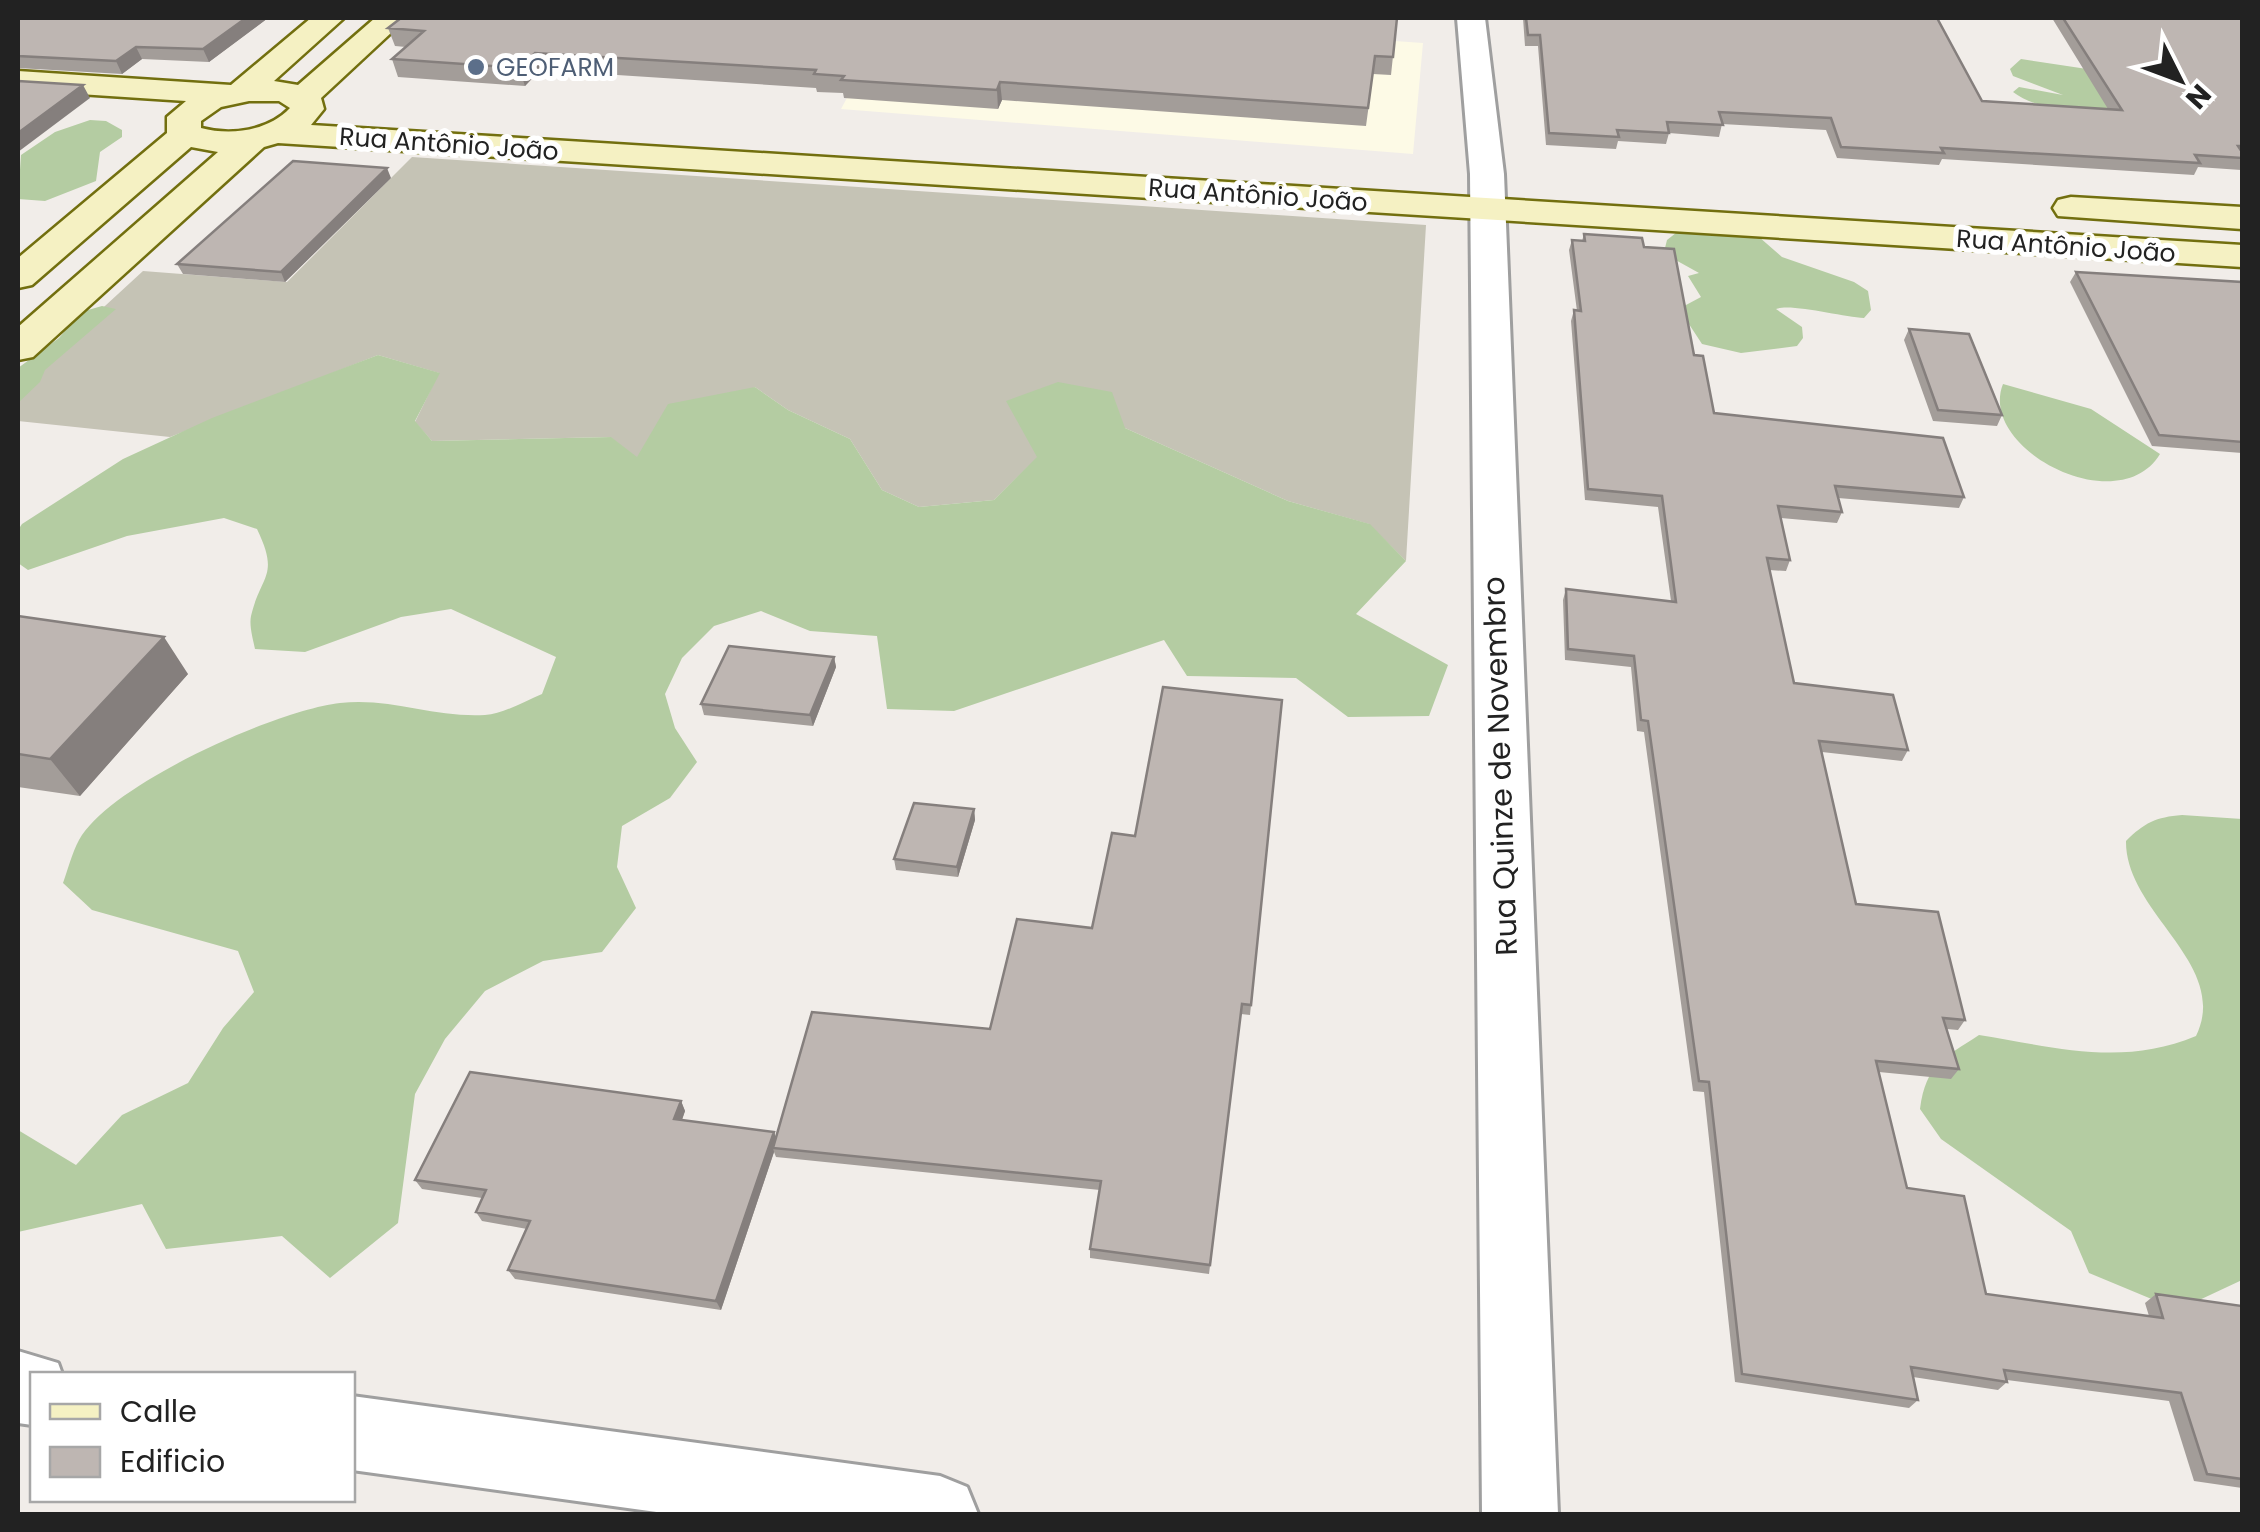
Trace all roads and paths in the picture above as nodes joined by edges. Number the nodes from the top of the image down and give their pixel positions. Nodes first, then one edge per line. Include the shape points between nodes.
1 (329, 18) edge
2 (392, 18) edge
3 (1471, 18) edge
4 (18, 80) edge
5 (235, 93) junction
6 (304, 100) junction
7 (342, 103) dead end
8 (606, 118) dead end
9 (173, 128) junction
10 (263, 136) junction
11 (580, 152) junction
12 (1487, 183) junction
13 (2028, 205) dead end
14 (2242, 218) edge
15 (2242, 256) edge
16 (18, 277) edge
17 (18, 348) edge
18 (355, 1434) edge
19 (940, 1514) edge
20 (1520, 1514) edge

1 - 5 main road
2 - 6 main road
3 - 12 street, Rua Quinze de Novembro
4 - 5 main road
5 - 6 main road, Rua Antônio João via 286,91
5 - 9 main road via 194,108
6 - 7 main road, Rua Antônio João
6 - 10 main road via 301,117
8 - 11 main road
9 - 10 main road, Rua Antônio João via 212,142
9 - 16 main road
10 - 11 main road, Rua Antônio João
10 - 17 main road
11 - 12 main road, Rua Antônio João
12 - 15 main road, Rua Antônio João
12 - 20 street, Rua Quinze de Novembro
13 - 14 main road, Rua Antônio João
18 - 19 street

